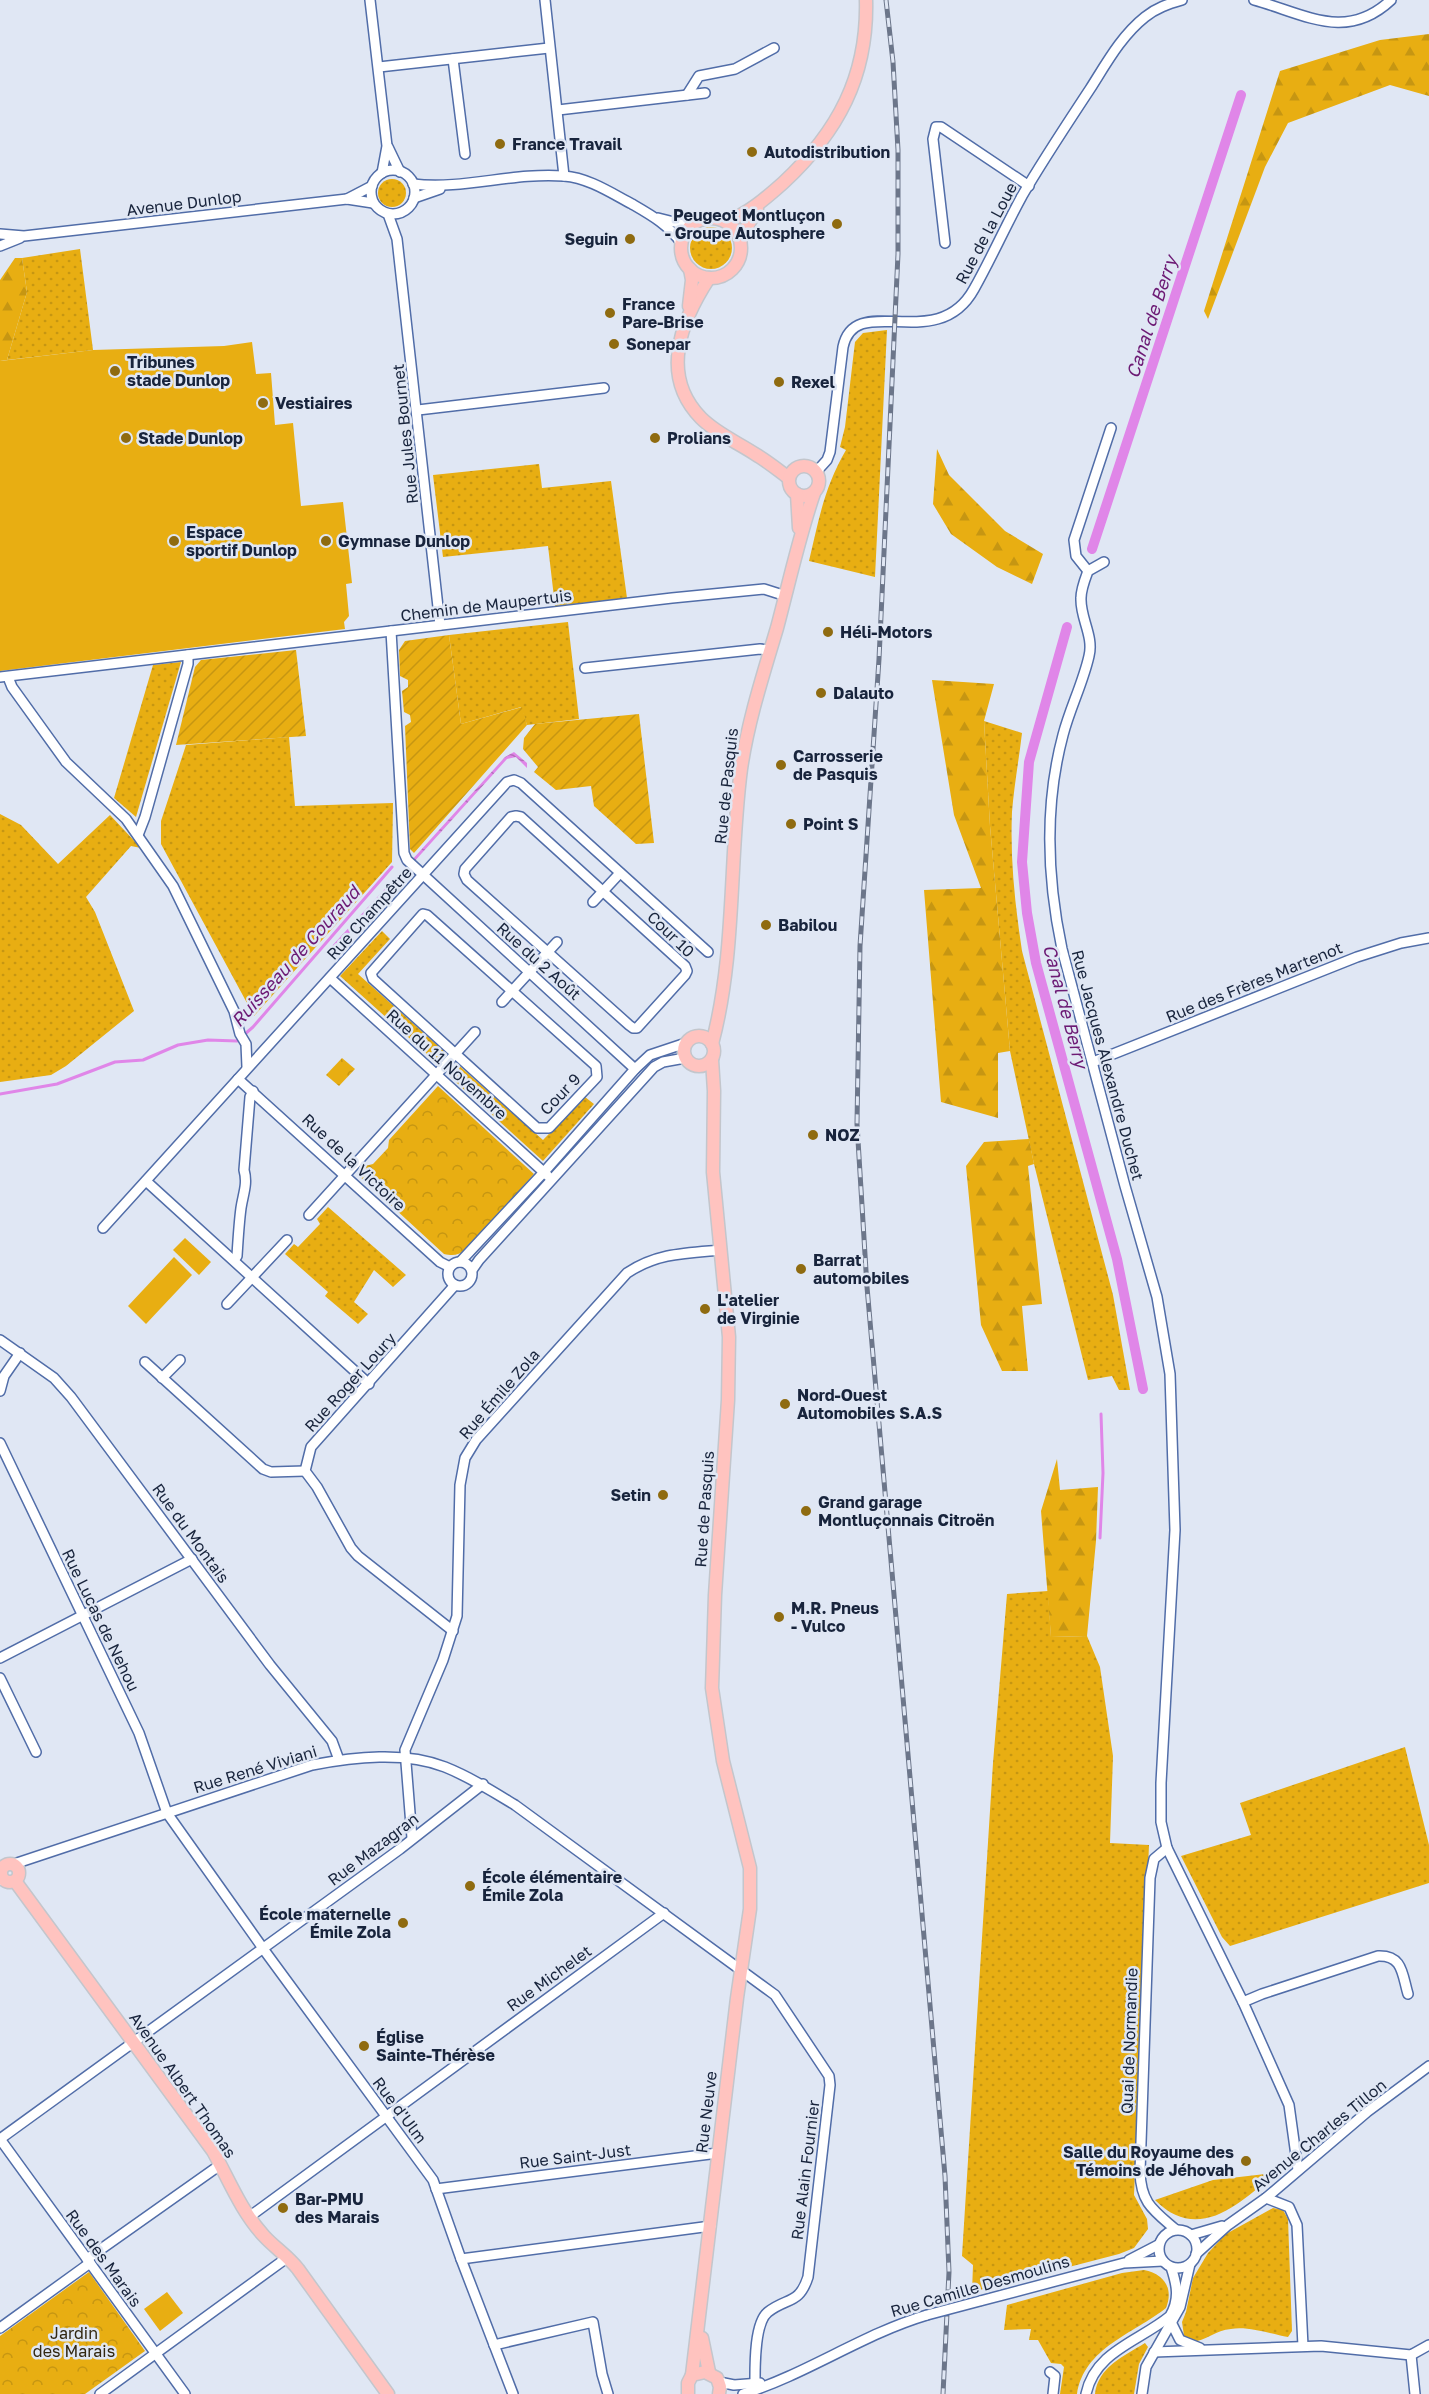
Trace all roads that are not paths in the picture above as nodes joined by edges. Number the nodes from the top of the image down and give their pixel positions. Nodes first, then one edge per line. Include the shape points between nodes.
1 (370, 0) edge
2 (545, 0) edge
3 (866, 0) edge
4 (1182, 0) edge
5 (1254, 0) edge
6 (1391, 0) edge
7 (549, 48) junction
8 (774, 48) dead end
9 (453, 59) junction
10 (379, 67) junction
11 (705, 93) dead end
12 (687, 95) junction
13 (558, 110) junction
14 (387, 146) junction
15 (465, 154) dead end
16 (400, 172) junction
17 (382, 173) junction
18 (564, 176) junction
19 (412, 184) junction
20 (372, 186) junction
21 (448, 186) junction
22 (1029, 186) junction
23 (414, 198) junction
24 (347, 199) junction
25 (373, 202) junction
26 (762, 202) junction
27 (402, 212) junction
28 (388, 214) junction
29 (656, 218) junction
30 (726, 222) junction
31 (696, 223) junction
32 (0, 234) edge
33 (24, 236) junction
34 (397, 239) junction
35 (740, 239) junction
36 (945, 243) dead end
37 (682, 244) junction
38 (0, 246) edge
39 (690, 269) junction
40 (709, 278) junction
41 (689, 310) junction
42 (604, 388) dead end
43 (418, 410) junction
44 (1111, 428) dead end
45 (817, 471) junction
46 (792, 474) junction
47 (814, 493) junction
48 (797, 494) junction
49 (800, 534) junction
50 (1104, 562) dead end
51 (1088, 571) junction
52 (786, 596) junction
53 (440, 626) junction
54 (391, 631) junction
55 (770, 650) junction
56 (188, 655) junction
57 (585, 668) dead end
58 (4, 677) edge
59 (138, 835) junction
60 (620, 873) junction
61 (423, 876) junction
62 (603, 891) junction
63 (592, 902) dead end
64 (1429, 938) edge
65 (557, 942) dead end
66 (548, 952) junction
67 (708, 952) dead end
68 (529, 973) junction
69 (330, 978) junction
70 (512, 991) junction
71 (502, 1002) dead end
72 (721, 1012) junction
73 (475, 1032) dead end
74 (700, 1036) junction
75 (686, 1043) junction
76 (712, 1044) junction
77 (456, 1054) junction
78 (685, 1058) junction
79 (711, 1060) junction
80 (1093, 1062) junction
81 (696, 1066) junction
82 (247, 1067) junction
83 (635, 1069) junction
84 (437, 1075) junction
85 (238, 1079) junction
86 (253, 1091) junction
87 (714, 1107) junction
88 (345, 1175) junction
89 (547, 1176) junction
90 (146, 1180) junction
91 (309, 1215) dead end
92 (103, 1228) dead end
93 (287, 1240) dead end
94 (721, 1250) junction
95 (234, 1260) junction
96 (460, 1262) junction
97 (450, 1267) junction
98 (472, 1270) junction
99 (253, 1277) junction
100 (455, 1286) junction
101 (227, 1304) dead end
102 (0, 1340) edge
103 (20, 1353) junction
104 (180, 1360) dead end
105 (145, 1362) dead end
106 (162, 1378) junction
107 (369, 1383) junction
108 (0, 1391) edge
109 (0, 1443) edge
110 (305, 1470) junction
111 (192, 1559) junction
112 (82, 1616) junction
113 (453, 1631) junction
114 (0, 1658) edge
115 (0, 1678) edge
116 (36, 1752) dead end
117 (405, 1758) junction
118 (339, 1760) junction
119 (483, 1785) junction
120 (167, 1814) junction
121 (412, 1838) junction
122 (1167, 1848) junction
123 (6, 1871) edge
124 (750, 1909) joint
125 (664, 1913) junction
126 (262, 1948) junction
127 (741, 1969) junction
128 (1408, 1994) dead end
129 (1243, 2002) junction
130 (133, 2042) junction
131 (1429, 2066) edge
132 (386, 2116) junction
133 (0, 2139) edge
134 (718, 2153) junction
135 (220, 2165) junction
136 (1298, 2170) junction
137 (436, 2190) junction
138 (1266, 2198) junction
139 (1158, 2215) junction
140 (249, 2217) junction
141 (1228, 2225) junction
142 (711, 2226) junction
143 (1175, 2229) junction
144 (1191, 2235) junction
145 (1160, 2242) junction
146 (1196, 2254) junction
147 (288, 2257) junction
148 (460, 2259) junction
149 (88, 2261) junction
150 (1124, 2263) junction
151 (1167, 2264) junction
152 (1190, 2264) junction
153 (700, 2320) junction
154 (1172, 2324) junction
155 (0, 2328) edge
156 (494, 2344) junction
157 (1429, 2345) edge
158 (1304, 2346) junction
159 (1203, 2350) junction
160 (1154, 2352) junction
161 (156, 2354) junction
162 (1411, 2355) junction
163 (709, 2372) junction
164 (1050, 2372) dead end
165 (692, 2375) junction
166 (783, 2379) junction
167 (755, 2384) junction
168 (719, 2388) edge
169 (100, 2394) edge
170 (185, 2394) edge
171 (388, 2394) edge
172 (513, 2394) edge
173 (608, 2394) edge
174 (687, 2394) edge
175 (742, 2394) edge
176 (1053, 2394) edge
177 (1086, 2394) edge
178 (1142, 2394) edge
179 (1415, 2394) edge

1 - 10 street
2 - 7 street
3 - 26 main road via 863,47 846,103 818,149
4 - 22 street, Rue de la Loue via 1154,10 1129,33
5 - 6 street via 1310,17 1350,23 1370,16
7 - 9 street
7 - 13 street
8 - 12 street via 728,72 699,76
9 - 10 street
9 - 15 street
10 - 14 street
11 - 12 street
12 - 13 street
13 - 18 street
14 - 16 street
14 - 17 street
16 - 17 street
16 - 19 street
17 - 20 street
18 - 21 street
18 - 29 street via 594,184
19 - 21 street
19 - 23 street
20 - 24 street, Avenue Dunlop
20 - 25 street
21 - 23 street
22 - 36 street via 936,127 933,139
22 - 45 street, Rue de la Loue via 974,291 960,308 929,322 861,323 846,334 830,452
23 - 27 street
24 - 25 street, Avenue Dunlop
24 - 33 street, Avenue Dunlop
25 - 28 street
26 - 30 main road via 743,216
26 - 35 main road
27 - 28 street
27 - 34 street, Rue Jules Bournet
28 - 34 street, Rue Jules Bournet
29 - 31 street
29 - 37 street
30 - 31 main road via 711,219
30 - 35 main road
31 - 37 main road via 689,228
32 - 33 street, Avenue Dunlop
33 - 38 street, Avenue Dunlop
34 - 43 street, Rue Jules Bournet
35 - 40 main road via 735,267
37 - 39 main road via 683,258
39 - 40 main road
39 - 41 main road
40 - 41 main road
41 - 46 main road via 678,349 678,374 685,395 702,419 726,437
42 - 43 street
43 - 53 street, Rue Jules Bournet
44 - 51 street via 1074,540 1076,556
45 - 46 main road via 808,466
45 - 47 main road via 819,485
46 - 48 main road via 790,487
47 - 48 main road
47 - 49 main road, Rue de Pasquis
48 - 49 main road, Rue de Pasquis
49 - 52 main road, Rue de Pasquis
50 - 51 street
51 - 80 street, Rue Jacques Alexandre Duchet via 1081,597 1089,656 1058,753 1049,861 1060,939
52 - 53 street, Chemin de Maupertuis via 764,589
52 - 55 main road, Rue de Pasquis
53 - 54 street, Chemin de Maupertuis
54 - 56 street, Chemin de Maupertuis
54 - 61 street, Rue du 2 Août via 404,853
55 - 57 street
55 - 72 main road, Rue de Pasquis via 741,770
56 - 58 street, Chemin de Maupertuis
56 - 59 street
58 - 59 street via 62,756
59 - 82 street via 173,886 198,934 234,1011
60 - 61 street, Rue Champêtre via 514,780 507,782
60 - 62 street
60 - 67 street
61 - 68 street, Rue du 2 Août
61 - 69 street, Rue Champêtre
62 - 63 street
62 - 66 street, Cour 10 via 521,817 511,817 464,874
62 - 66 street, Cour 10 via 687,970 638,1028 633,1028
64 - 80 street, Rue des Frères Martenot via 1365,954
65 - 66 street
66 - 68 street
68 - 70 street
68 - 83 street, Rue du 2 Août
69 - 82 street, Rue Champêtre
69 - 84 street, Rue du 11 Novembre
70 - 71 street
70 - 77 street, Cour 9 via 427,915 420,916 371,976
70 - 77 street, Cour 9 via 598,1071 573,1105 549,1128 537,1128
72 - 74 main road
72 - 76 main road, Rue de Pasquis
73 - 77 street
74 - 75 main road
74 - 76 main road
75 - 78 main road
75 - 83 street, Rue Roger Loury via 650,1055
76 - 79 main road
77 - 84 street
78 - 81 main road
78 - 89 street, Rue Roger Loury via 654,1067
79 - 81 main road
79 - 87 main road, Rue de Pasquis
80 - 122 street, Rue Jacques Alexandre Duchet via 1157,1297 1172,1400 1175,1530 1160,1806
81 - 87 main road, Rue de Pasquis via 709,1088
82 - 85 street, Rue Champêtre
83 - 89 street, Rue Roger Loury
84 - 88 street
84 - 89 street, Rue du 11 Novembre
85 - 86 street, Rue de la Victoire
85 - 90 street, Rue Champêtre
86 - 88 street, Rue de la Victoire
86 - 95 street via 245,1195
87 - 94 main road, Rue de Pasquis via 713,1172
88 - 91 street
88 - 97 street, Rue de la Victoire
89 - 96 street, Rue Roger Loury
89 - 98 street, Rue Roger Loury
90 - 92 street, Rue Champêtre
90 - 95 street
93 - 99 street
94 - 113 street, Rue Émile Zola via 666,1255 627,1273 476,1440 465,1458 460,1485 459,1602
94 - 124 main road, Rue de Pasquis via 729,1337 728,1400 712,1688 723,1761 750,1868
95 - 99 street
96 - 97 street, Rue Roger Loury
96 - 98 street
97 - 100 street via 448,1276
98 - 100 street, Rue Roger Loury via 467,1285
99 - 101 street
99 - 107 street
100 - 107 street, Rue Roger Loury
102 - 103 street, Rue du Montais
103 - 108 street via 4,1376
103 - 111 street, Rue du Montais via 64,1388
104 - 106 street
105 - 106 street
106 - 110 street via 263,1469
107 - 110 street, Rue Roger Loury via 311,1447
109 - 112 street, Rue Lucas de Nehou
110 - 113 street via 351,1548
111 - 112 street
111 - 118 street, Rue du Montais via 332,1741
112 - 114 street
112 - 120 street, Rue Lucas de Nehou via 139,1733
113 - 117 street, Rue Émile Zola
115 - 116 street
117 - 118 street, Rue René Viviani
117 - 119 street, Rue René Viviani via 444,1766
117 - 121 street
118 - 120 street, Rue René Viviani via 312,1765
119 - 121 street, Rue Mazagran
119 - 125 street, Rue René Viviani
120 - 123 street, Rue René Viviani
120 - 126 street, Rue d'Ulm
121 - 126 street, Rue Mazagran
122 - 129 street
122 - 139 street, Quai de Normandie via 1154,1859 1150,1876 1140,2171 1142,2194
123 - 130 main road, Avenue Albert Thomas
124 - 127 main road, Rue Neuve
125 - 127 street, Rue René Viviani
125 - 132 street, Rue Michelet
126 - 130 street, Rue Mazagran
126 - 132 street, Rue d'Ulm
127 - 134 main road, Rue Neuve
127 - 167 street, Rue Alain Fournier via 775,1995 829,2076 830,2085 808,2277 804,2290 795,2299 768,2312 762,2320
128 - 129 street via 1397,1960 1378,1956
129 - 136 street via 1289,2105
130 - 133 street, Rue Mazagran
130 - 135 main road, Avenue Albert Thomas
131 - 136 street, Avenue Charles Tillon
132 - 137 street, Rue d'Ulm via 433,2180
132 - 140 street, Rue Michelet
133 - 149 street, Rue des Marais
134 - 137 street, Rue Saint-Just
134 - 142 main road, Rue Neuve
135 - 140 main road, Avenue Albert Thomas
135 - 149 street
136 - 138 street, Avenue Charles Tillon
137 - 148 street, Rue d'Ulm
138 - 141 street, Avenue Charles Tillon
138 - 158 street via 1289,2207 1297,2225
139 - 143 street, Quai de Normandie
139 - 145 street
140 - 147 main road, Avenue Albert Thomas
141 - 144 street, Avenue Charles Tillon
141 - 146 street, Avenue Charles Tillon
142 - 148 street
142 - 153 main road, Rue Neuve
143 - 144 street
143 - 145 street
144 - 146 street via 1197,2244
145 - 150 street, Rue Camille Desmoulins
145 - 151 street via 1160,2256
146 - 152 street
147 - 161 street
147 - 171 main road, Avenue Albert Thomas
148 - 156 street, Rue d'Ulm
149 - 155 street
149 - 161 street, Rue des Marais
150 - 151 street, Rue Camille Desmoulins
150 - 166 street, Rue Camille Desmoulins, bridge via 927,2315 892,2327
151 - 152 street via 1178,2268
151 - 177 street via 1177,2292 1175,2308 1170,2316 1106,2358 1094,2372
152 - 154 street via 1184,2296
153 - 163 main road, Rue Neuve
153 - 165 main road, Rue Neuve
154 - 159 street via 1180,2340
154 - 160 street
156 - 172 street, Rue d'Ulm
156 - 173 street via 593,2322
157 - 162 street
158 - 159 street
158 - 162 street
159 - 160 street
160 - 178 street via 1143,2376
161 - 169 street
161 - 170 street, Rue des Marais
162 - 179 street
163 - 165 main road
163 - 168 main road
164 - 176 street via 1055,2376
165 - 174 main road
166 - 167 street
166 - 175 street
167 - 168 street

